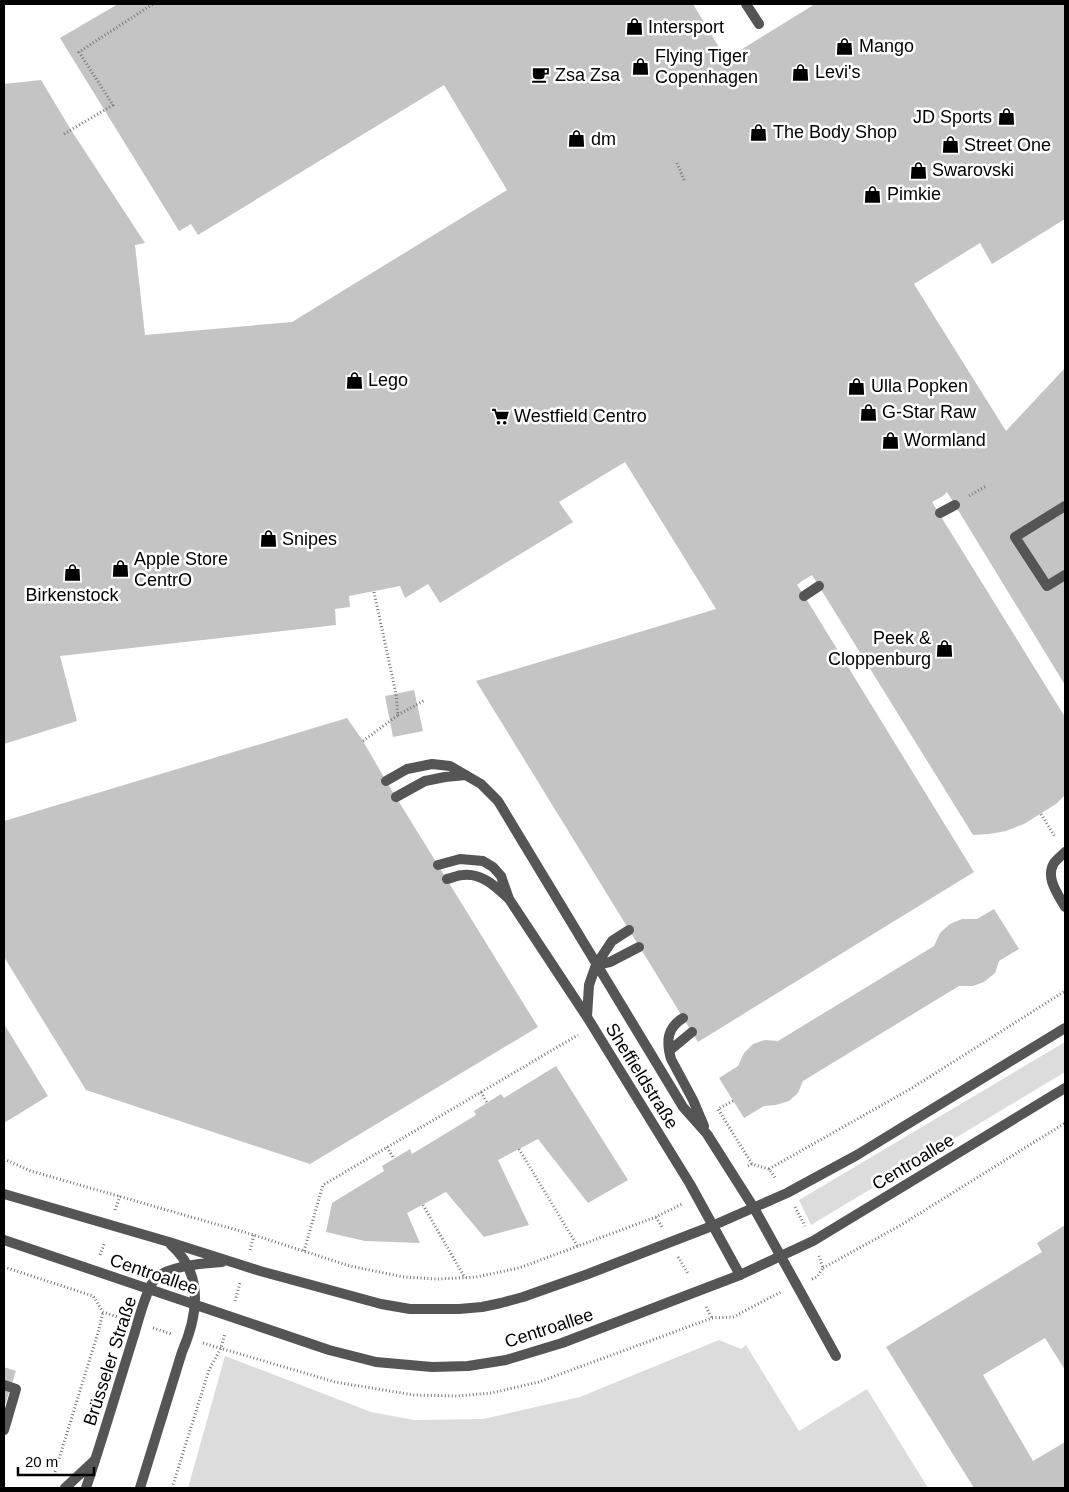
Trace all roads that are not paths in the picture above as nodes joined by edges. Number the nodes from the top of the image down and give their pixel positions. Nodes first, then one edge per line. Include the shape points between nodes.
1 (746, 4) edge
2 (759, 24) dead end
3 (954, 505) dead end
4 (1065, 506) edge
5 (940, 514) dead end
6 (1065, 575) edge
7 (819, 586) dead end
8 (804, 596) dead end
9 (467, 775) junction
10 (386, 781) dead end
11 (396, 798) dead end
12 (1063, 848) edge
13 (438, 865) dead end
14 (447, 879) dead end
15 (510, 898) junction
16 (1065, 907) edge
17 (629, 930) dead end
18 (639, 947) dead end
19 (596, 965) junction
20 (587, 1017) junction
21 (683, 1018) dead end
22 (1065, 1028) edge
23 (692, 1032) dead end
24 (668, 1051) junction
25 (1065, 1088) edge
26 (707, 1134) junction
27 (4, 1194) edge
28 (754, 1208) junction
29 (712, 1226) junction
30 (4, 1240) edge
31 (169, 1242) junction
32 (781, 1257) junction
33 (231, 1262) junction
34 (188, 1266) junction
35 (740, 1275) junction
36 (150, 1290) junction
37 (195, 1305) junction
38 (836, 1356) dead end
39 (4, 1385) edge
40 (4, 1430) edge
41 (96, 1460) junction
42 (65, 1488) edge
43 (86, 1488) edge
44 (140, 1488) edge

1 - 2 street
3 - 5 street
4 - 6 street via 1016,537 1047,586
7 - 8 street
9 - 10 street, Sheffieldstraße via 450,766 432,764 407,770
9 - 11 street via 425,781
9 - 19 street, Sheffieldstraße via 498,801
12 - 16 street via 1051,878
13 - 15 street, Sheffieldstraße via 460,859 483,861 501,876
14 - 15 street, Sheffieldstraße via 475,876 489,881
15 - 20 street, Sheffieldstraße
17 - 19 street via 612,940
18 - 19 street via 610,962
19 - 20 street via 589,985
19 - 26 street, Sheffieldstraße via 683,1107
20 - 29 street, Sheffieldstraße via 697,1196
21 - 24 street, Sheffieldstraße via 669,1031
22 - 28 street, Centroallee via 857,1155
23 - 24 street
24 - 26 street, Sheffieldstraße
25 - 32 street, Centroallee via 813,1241
26 - 28 street, Sheffieldstraße
27 - 31 street, Centroallee
28 - 29 street, Centroallee
28 - 32 street, Sheffieldstraße
29 - 33 street, Centroallee via 544,1290 501,1303 459,1309 410,1309 381,1304
29 - 35 street, Sheffieldstraße
30 - 36 street, Centroallee
31 - 33 street, Centroallee
31 - 34 street
32 - 35 street, Centroallee
32 - 38 street, Sheffieldstraße
33 - 34 street, Brüsseler Straße
34 - 36 street, Brüsseler Straße via 156,1278
34 - 37 street via 196,1294
35 - 37 street, Centroallee via 562,1344 506,1360 468,1366 402,1366 369,1360 329,1350
36 - 37 street, Centroallee
36 - 41 street, Brüsseler Straße
37 - 44 street via 188,1339
39 - 40 street via 16,1389
41 - 42 street
41 - 43 street, Brüsseler Straße

